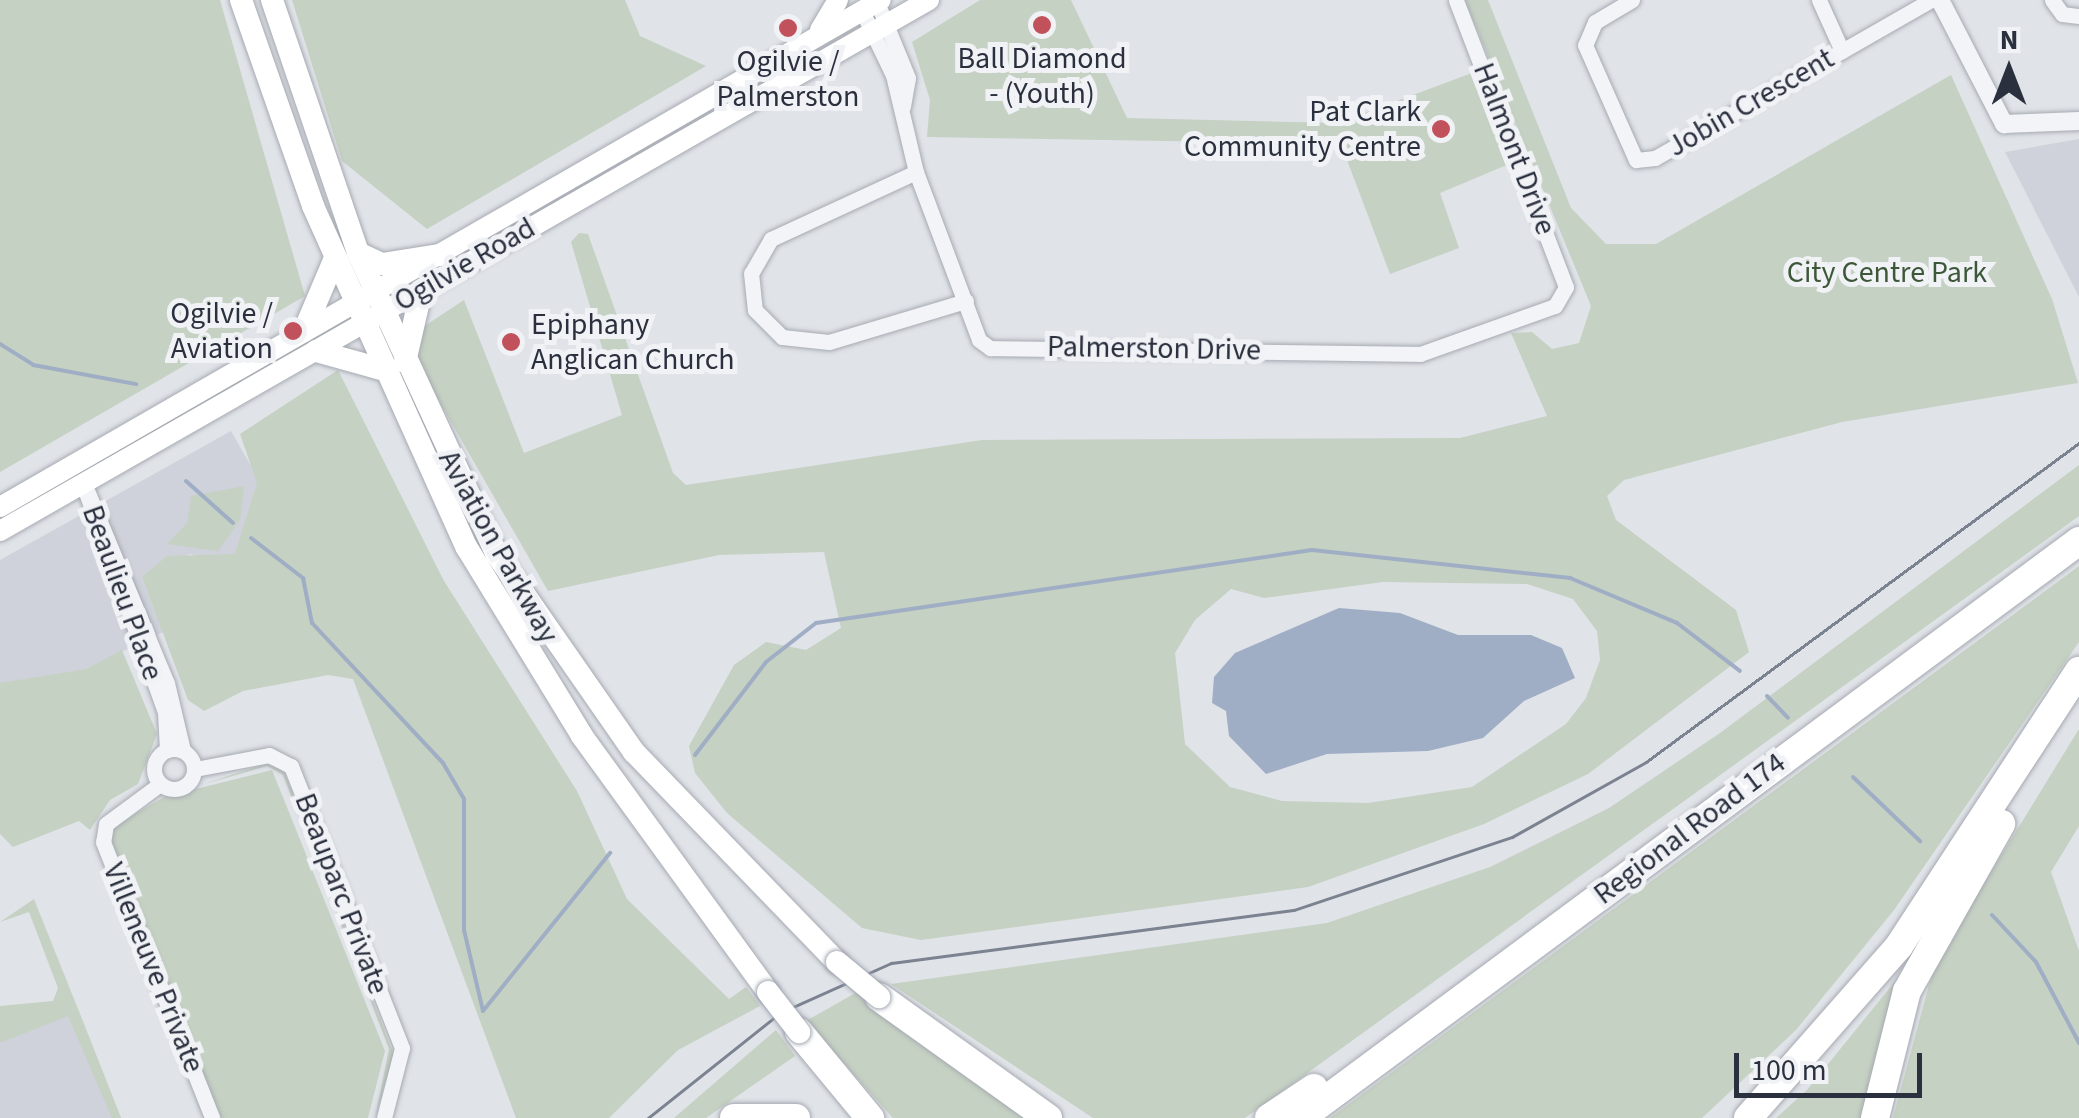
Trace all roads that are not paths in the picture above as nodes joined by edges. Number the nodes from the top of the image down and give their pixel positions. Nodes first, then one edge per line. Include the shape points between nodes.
1 (241, 0) edge
2 (272, 0) edge
3 (838, 0) edge
4 (929, 0) edge
5 (1456, 0) edge
6 (1632, 0) edge
7 (1819, 0) edge
8 (1931, 0) edge
9 (1940, 0) edge
10 (2052, 0) edge
11 (870, 3) edge
12 (2079, 16) edge
13 (881, 28) junction
14 (816, 36) junction
15 (1842, 51) junction
16 (2079, 121) edge
17 (916, 172) junction
18 (440, 255) junction
19 (346, 256) junction
20 (421, 292) junction
21 (1562, 300) joint
22 (966, 301) junction
23 (368, 308) junction
24 (310, 341) junction
25 (405, 365) junction
26 (381, 369) junction
27 (84, 482) junction
28 (0, 507) edge
29 (0, 531) edge
30 (2079, 541) edge
31 (2079, 672) edge
32 (2079, 693) edge
33 (175, 750) junction
34 (195, 769) junction
35 (160, 784) junction
36 (1557, 927) junction
37 (879, 996) joint
38 (799, 1032) joint
39 (212, 1118) edge
40 (384, 1118) edge
41 (734, 1118) edge
42 (796, 1118) edge
43 (870, 1118) edge
44 (1048, 1118) edge
45 (1269, 1118) edge
46 (1301, 1118) edge
47 (1748, 1118) edge
48 (1876, 1118) edge

1 - 19 main road, Aviation Parkway
2 - 19 main road, Aviation Parkway
3 - 14 main road
4 - 13 main road, Ogilvie Road
5 - 21 street, Halmont Drive via 1564,283
6 - 15 street, Jobin Crescent via 1594,22 1585,46 1636,160 1655,158
7 - 15 street
8 - 15 street, Jobin Crescent
9 - 16 street via 2004,124
10 - 12 street via 2062,14
11 - 13 street, Palmerston Drive
11 - 14 main road, Ogilvie Road
13 - 17 street, Palmerston Drive
13 - 20 main road, Ogilvie Road
14 - 18 main road, Ogilvie Road
17 - 22 street, Palmerston Drive
17 - 22 street via 771,239 751,273 755,310 782,336 829,342
18 - 19 main road via 382,264
18 - 23 main road, Ogilvie Road
19 - 23 main road, Aviation Parkway
19 - 24 main road
20 - 23 main road, Ogilvie Road
20 - 25 main road
21 - 22 street, Palmerston Drive via 1420,354 990,348
23 - 24 main road, Ogilvie Road
23 - 25 main road, Aviation Parkway
23 - 26 main road, Aviation Parkway
24 - 26 main road via 362,356
24 - 27 main road, Ogilvie Road
24 - 28 main road, Ogilvie Road
25 - 37 main road, Aviation Parkway, bridge via 462,490 568,667 670,794
26 - 38 main road, Aviation Parkway, bridge via 466,548 544,679
27 - 29 main road, Ogilvie Road
27 - 33 street, Beaulieu Place via 86,510
30 - 36 highway, Regional Road 174
31 - 47 highway via 1900,946
32 - 48 highway via 1907,991
33 - 34 street
33 - 35 street via 155,761
34 - 35 street via 182,788
34 - 40 street, Beauparc Private via 269,755 291,766 402,1048
35 - 39 street, Villeneuve Private via 106,824 103,842
36 - 45 highway
36 - 46 highway, Regional Road 174
37 - 44 highway
38 - 43 highway
41 - 42 highway

